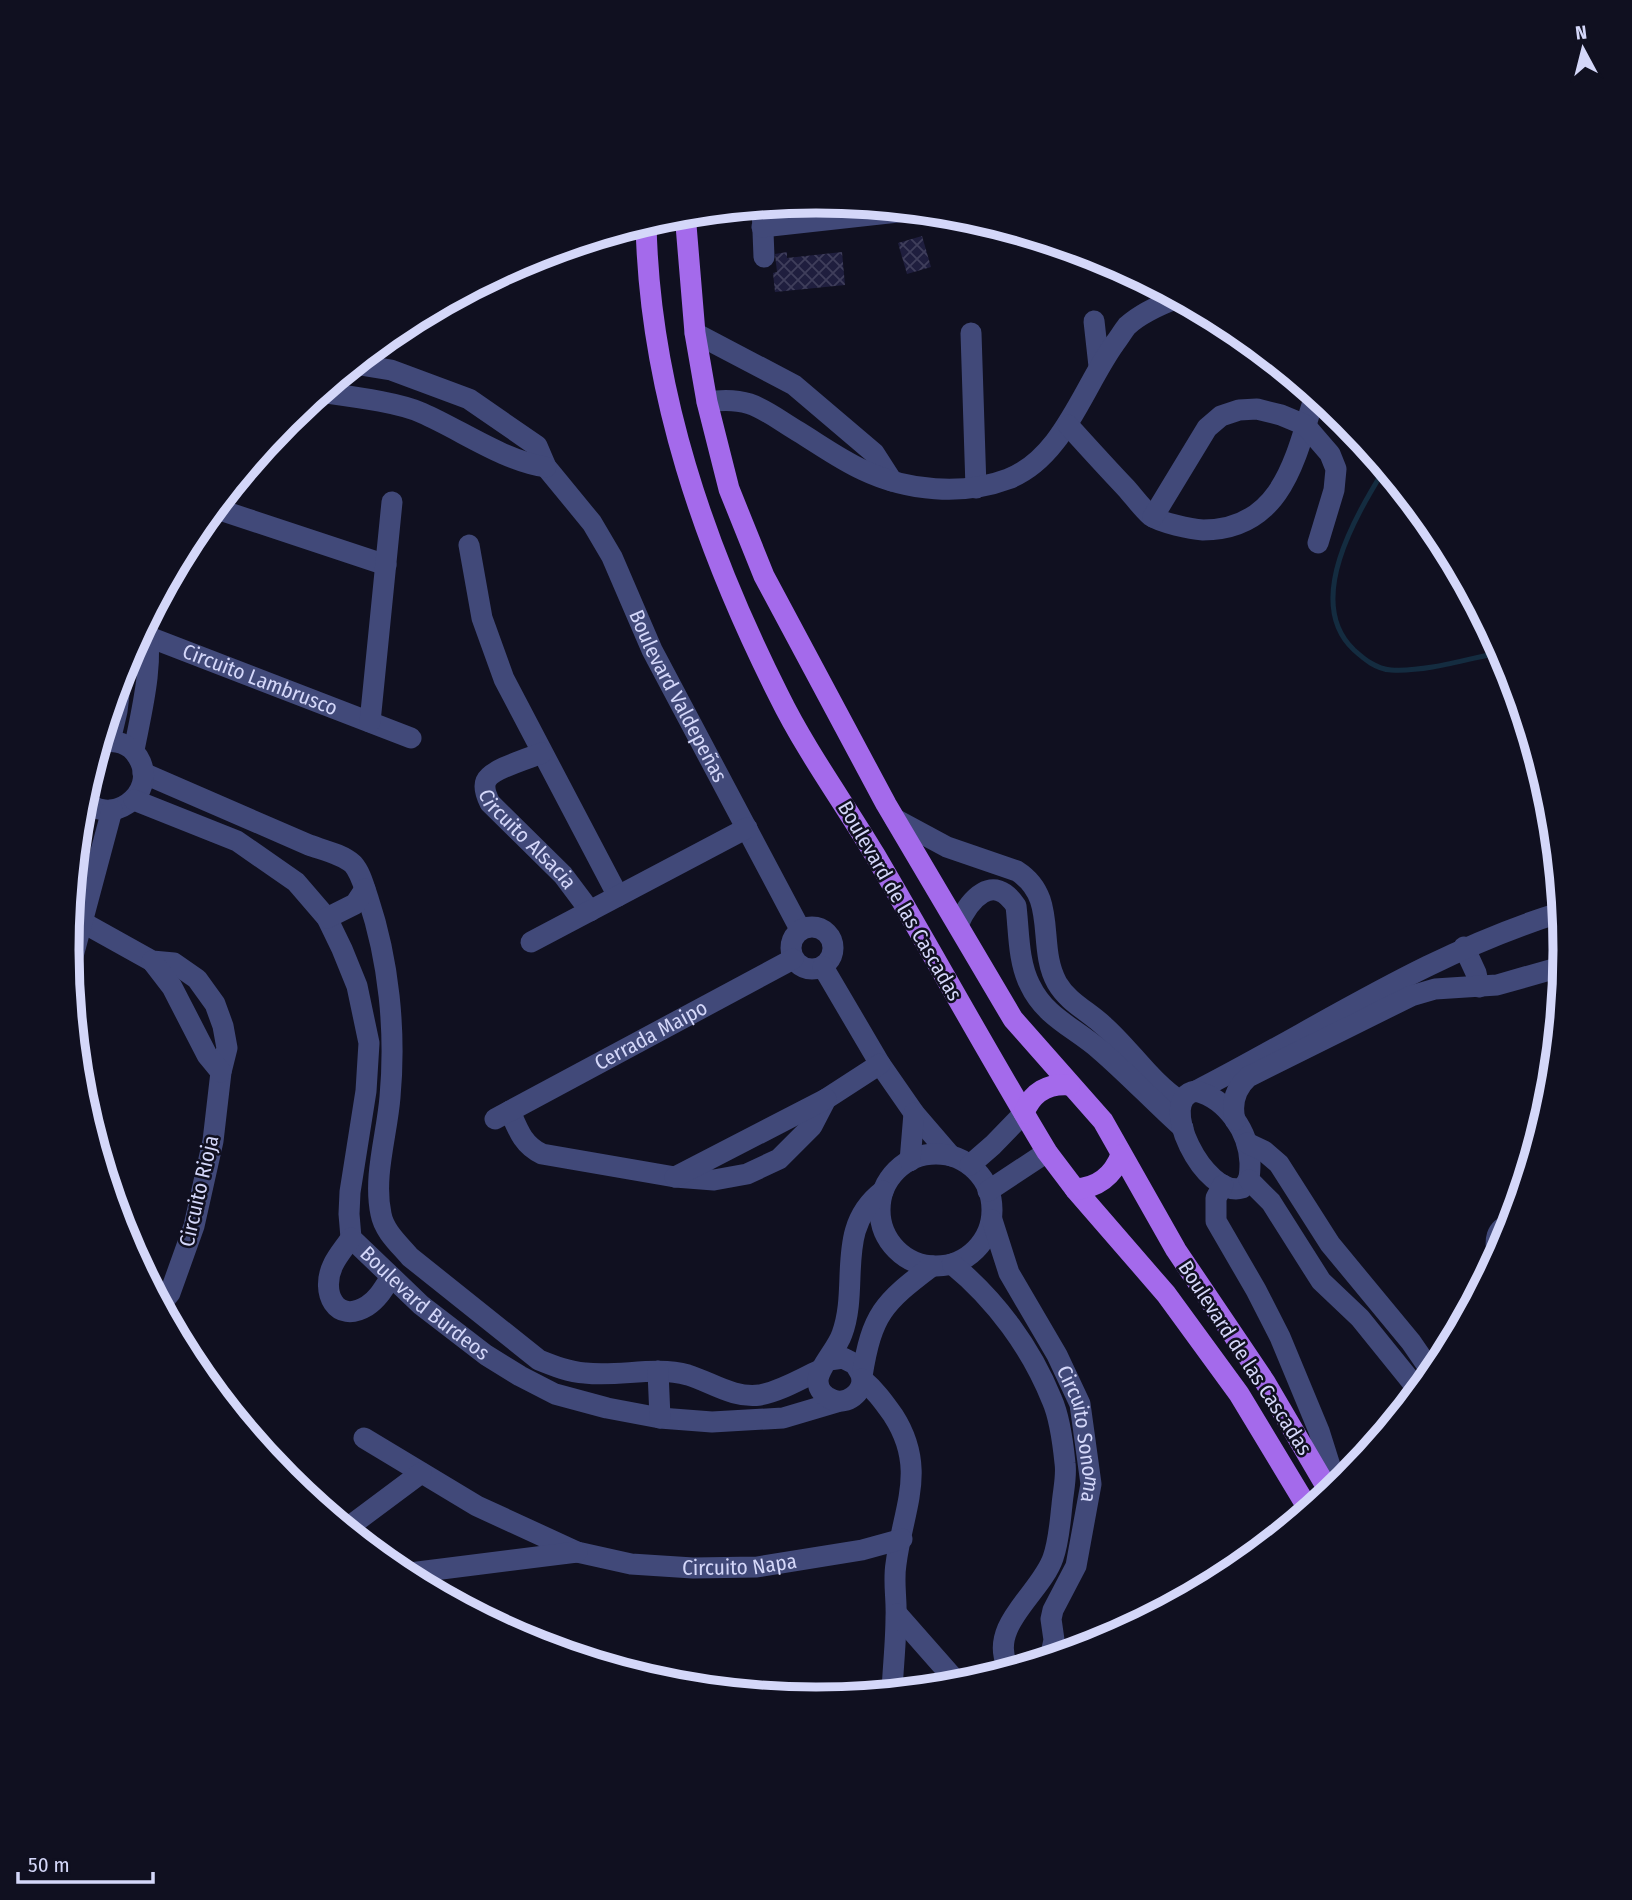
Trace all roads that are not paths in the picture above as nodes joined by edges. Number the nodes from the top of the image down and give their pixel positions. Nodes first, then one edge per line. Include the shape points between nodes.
1 (831, 213) edge
2 (762, 216) edge
3 (686, 225) edge
4 (646, 233) edge
5 (764, 257) dead end
6 (1167, 302) edge
7 (1094, 321) dead end
8 (695, 333) junction
9 (971, 333) dead end
10 (366, 366) edge
11 (1099, 366) junction
12 (429, 383) junction
13 (333, 394) edge
14 (707, 402) junction
15 (1311, 405) edge
16 (418, 411) junction
17 (1068, 425) junction
18 (1305, 425) junction
19 (547, 467) junction
20 (892, 481) junction
21 (976, 488) junction
22 (392, 502) dead end
23 (224, 511) edge
24 (1153, 517) junction
25 (1318, 543) dead end
26 (470, 545) dead end
27 (386, 565) junction
28 (152, 631) edge
29 (147, 643) edge
30 (370, 722) junction
31 (411, 738) dead end
32 (109, 741) edge
33 (134, 750) junction
34 (542, 753) junction
35 (144, 773) junction
36 (134, 800) junction
37 (93, 805) edge
38 (112, 810) junction
39 (895, 819) junction
40 (747, 828) junction
41 (365, 889) junction
42 (618, 896) junction
43 (80, 908) edge
44 (590, 911) junction
45 (1552, 915) edge
46 (327, 918) junction
47 (80, 922) edge
48 (958, 925) junction
49 (800, 929) junction
50 (531, 942) dead end
51 (1464, 947) junction
52 (793, 959) junction
53 (152, 961) junction
54 (823, 967) junction
55 (1553, 970) edge
56 (1479, 987) junction
57 (1293, 1046) junction
58 (880, 1064) junction
59 (221, 1072) junction
60 (1070, 1085) junction
61 (1188, 1096) junction
62 (826, 1099) junction
63 (914, 1113) junction
64 (1024, 1113) junction
65 (1235, 1120) junction
66 (1182, 1128) junction
67 (1247, 1143) junction
68 (1047, 1152) junction
69 (1121, 1155) junction
70 (355, 1157) junction
71 (382, 1159) junction
72 (910, 1161) junction
73 (960, 1161) junction
74 (675, 1177) junction
75 (1249, 1180) junction
76 (1223, 1185) junction
77 (1075, 1189) junction
78 (883, 1191) junction
79 (988, 1191) junction
80 (992, 1220) junction
81 (352, 1238) junction
82 (942, 1265) junction
83 (391, 1277) junction
84 (1359, 1280) junction
85 (1331, 1292) junction
86 (166, 1297) edge
87 (1426, 1364) edge
88 (824, 1365) junction
89 (658, 1371) junction
90 (862, 1378) junction
91 (1413, 1383) edge
92 (844, 1400) junction
93 (660, 1418) junction
94 (896, 1421) junction
95 (364, 1438) dead end
96 (387, 1454) junction
97 (421, 1473) junction
98 (1333, 1475) edge
99 (1324, 1483) edge
100 (395, 1491) junction
101 (1305, 1501) edge
102 (353, 1523) edge
103 (902, 1539) junction
104 (577, 1552) junction
105 (420, 1572) edge
106 (897, 1614) junction
107 (1052, 1648) edge
108 (1006, 1662) edge
109 (955, 1674) edge
110 (893, 1683) edge

1 - 2 street
2 - 5 street
3 - 8 main road, Boulevard de las Cascadas
4 - 64 main road, Boulevard de las Cascadas via 656,338 668,399 725,583 780,699
6 - 11 street via 1128,326
7 - 11 street
8 - 14 main road, Boulevard de las Cascadas
8 - 20 street via 794,385 874,453
9 - 21 street
10 - 12 street, Boulevard Valdepeñas
11 - 17 street
12 - 16 street
12 - 19 street, Boulevard Valdepeñas via 469,399 537,446
13 - 16 street
14 - 20 street via 749,402 864,470
14 - 39 main road, Boulevard de las Cascadas via 729,489 764,576
15 - 18 street
16 - 19 street via 523,464
17 - 21 street via 1030,466 1010,478
17 - 24 street
18 - 24 street via 1257,409 1221,416 1208,428
18 - 24 street via 1286,482 1273,500 1242,523 1223,530 1193,529
18 - 25 street via 1330,454 1336,470
19 - 40 street, Boulevard Valdepeñas via 592,523 612,557 652,650
20 - 21 street via 922,488
22 - 27 street
23 - 27 street
26 - 34 street, Circuito Alsacia via 482,618 499,667
27 - 30 street
28 - 30 street, Circuito Lambrusco
29 - 33 street via 145,690
30 - 31 street, Circuito Lambrusco
32 - 33 street
33 - 35 street
34 - 42 street, Circuito Alsacia
34 - 44 street, Circuito Alsacia via 493,772 486,780 485,792 490,803 563,875
35 - 36 street via 144,784
35 - 41 street, Boulevard Burdeos via 335,854 352,864
36 - 38 street
36 - 46 street, Boulevard Burdeos via 237,841 296,882
37 - 38 street
38 - 43 street
39 - 48 main road, Boulevard de las Cascadas
39 - 61 street via 947,847 1026,877 1042,901 1049,959 1059,987 1159,1085
40 - 42 street, Circuito Alsacia
40 - 49 street, Boulevard Valdepeñas
41 - 46 street via 355,904
41 - 71 street, Boulevard Burdeos via 378,929 393,1021 391,1097
42 - 44 street, Circuito Alsacia
44 - 50 street, Circuito Alsacia
45 - 51 street
46 - 70 street, Boulevard Burdeos via 357,986 369,1043
47 - 53 street, Circuito Rioja
48 - 60 main road, Boulevard de las Cascadas via 1013,1019
48 - 66 street via 979,894 994,891 1007,895 1016,906 1025,974 1042,1005 1104,1053
49 - 52 street via 792,937
49 - 54 street via 819,928 832,941 830,960
51 - 56 street
51 - 57 street via 1402,978
52 - 54 street via 812,970
52 - 74 street, Cerrada Maipo via 503,1115 531,1149 542,1154
53 - 59 street, Circuito Rioja via 172,987 206,1055
53 - 59 street, Circuito Rioja via 174,963 197,979 215,1004 227,1048
54 - 58 street
55 - 56 street
56 - 57 street via 1423,992
57 - 61 street
57 - 65 street via 1242,1083 1233,1104
58 - 62 street, Cerrada Maipo
58 - 63 street
59 - 86 street, Circuito Rioja via 213,1141 194,1226
60 - 64 main road via 1053,1085 1038,1092
60 - 69 main road, Boulevard de las Cascadas via 1103,1121
61 - 65 street via 1217,1101
61 - 66 street
62 - 74 street, Cerrada Maipo
62 - 74 street, Cerrada Maipo via 811,1126 779,1159 747,1174 714,1180
63 - 72 street
63 - 73 street
64 - 68 main road, Boulevard de las Cascadas
64 - 73 street via 993,1145
65 - 67 street
66 - 76 street via 1200,1164
67 - 75 street
67 - 84 street via 1279,1164
68 - 77 main road, Boulevard de las Cascadas
68 - 79 street
69 - 77 main road via 1101,1182
69 - 99 main road, Boulevard de las Cascadas
70 - 71 street
70 - 81 street, Boulevard Burdeos via 349,1214
71 - 89 street, Boulevard Burdeos via 381,1213 392,1237 410,1257 539,1360 586,1373
72 - 73 street via 930,1154
72 - 78 street via 894,1173
73 - 79 street via 984,1180
75 - 76 street via 1237,1190
75 - 85 street via 1271,1202 1312,1270
76 - 98 street via 1216,1198 1216,1221 1280,1337
77 - 101 main road, Boulevard de las Cascadas via 1166,1294 1239,1394
78 - 82 street via 880,1212 895,1249 912,1261
78 - 88 street via 860,1215 852,1245 849,1308 842,1335
79 - 80 street
80 - 82 street via 985,1239 971,1255
80 - 107 street, Circuito Sonoma via 1009,1273 1080,1404 1091,1484 1076,1566 1053,1610
81 - 83 street, Boulevard Burdeos
81 - 83 street via 332,1266 328,1292 332,1304 354,1311 364,1308 375,1301
82 - 90 street via 890,1301 875,1321
82 - 108 street, Circuito Sonoma via 978,1285 1031,1356 1054,1403 1066,1465 1053,1558 1002,1642
83 - 93 street, Boulevard Burdeos via 464,1339 520,1376 555,1394
84 - 85 street
84 - 87 street
85 - 91 street via 1360,1318
88 - 89 street, Boulevard Burdeos via 780,1389 758,1395
88 - 90 street via 842,1358 855,1364
88 - 92 street via 818,1384 824,1396
89 - 93 street
90 - 92 street via 860,1389
90 - 94 street
92 - 93 street, Boulevard Burdeos via 783,1418 712,1422
92 - 94 street
94 - 103 street via 908,1445 913,1472
95 - 96 street, Circuito Napa
96 - 97 street, Circuito Napa
96 - 100 street
97 - 100 street
97 - 104 street, Circuito Napa via 477,1506
100 - 102 street
103 - 104 street, Circuito Napa via 757,1567 631,1564
103 - 106 street via 894,1587
104 - 105 street, Circuito Napa
106 - 109 street
106 - 110 street

